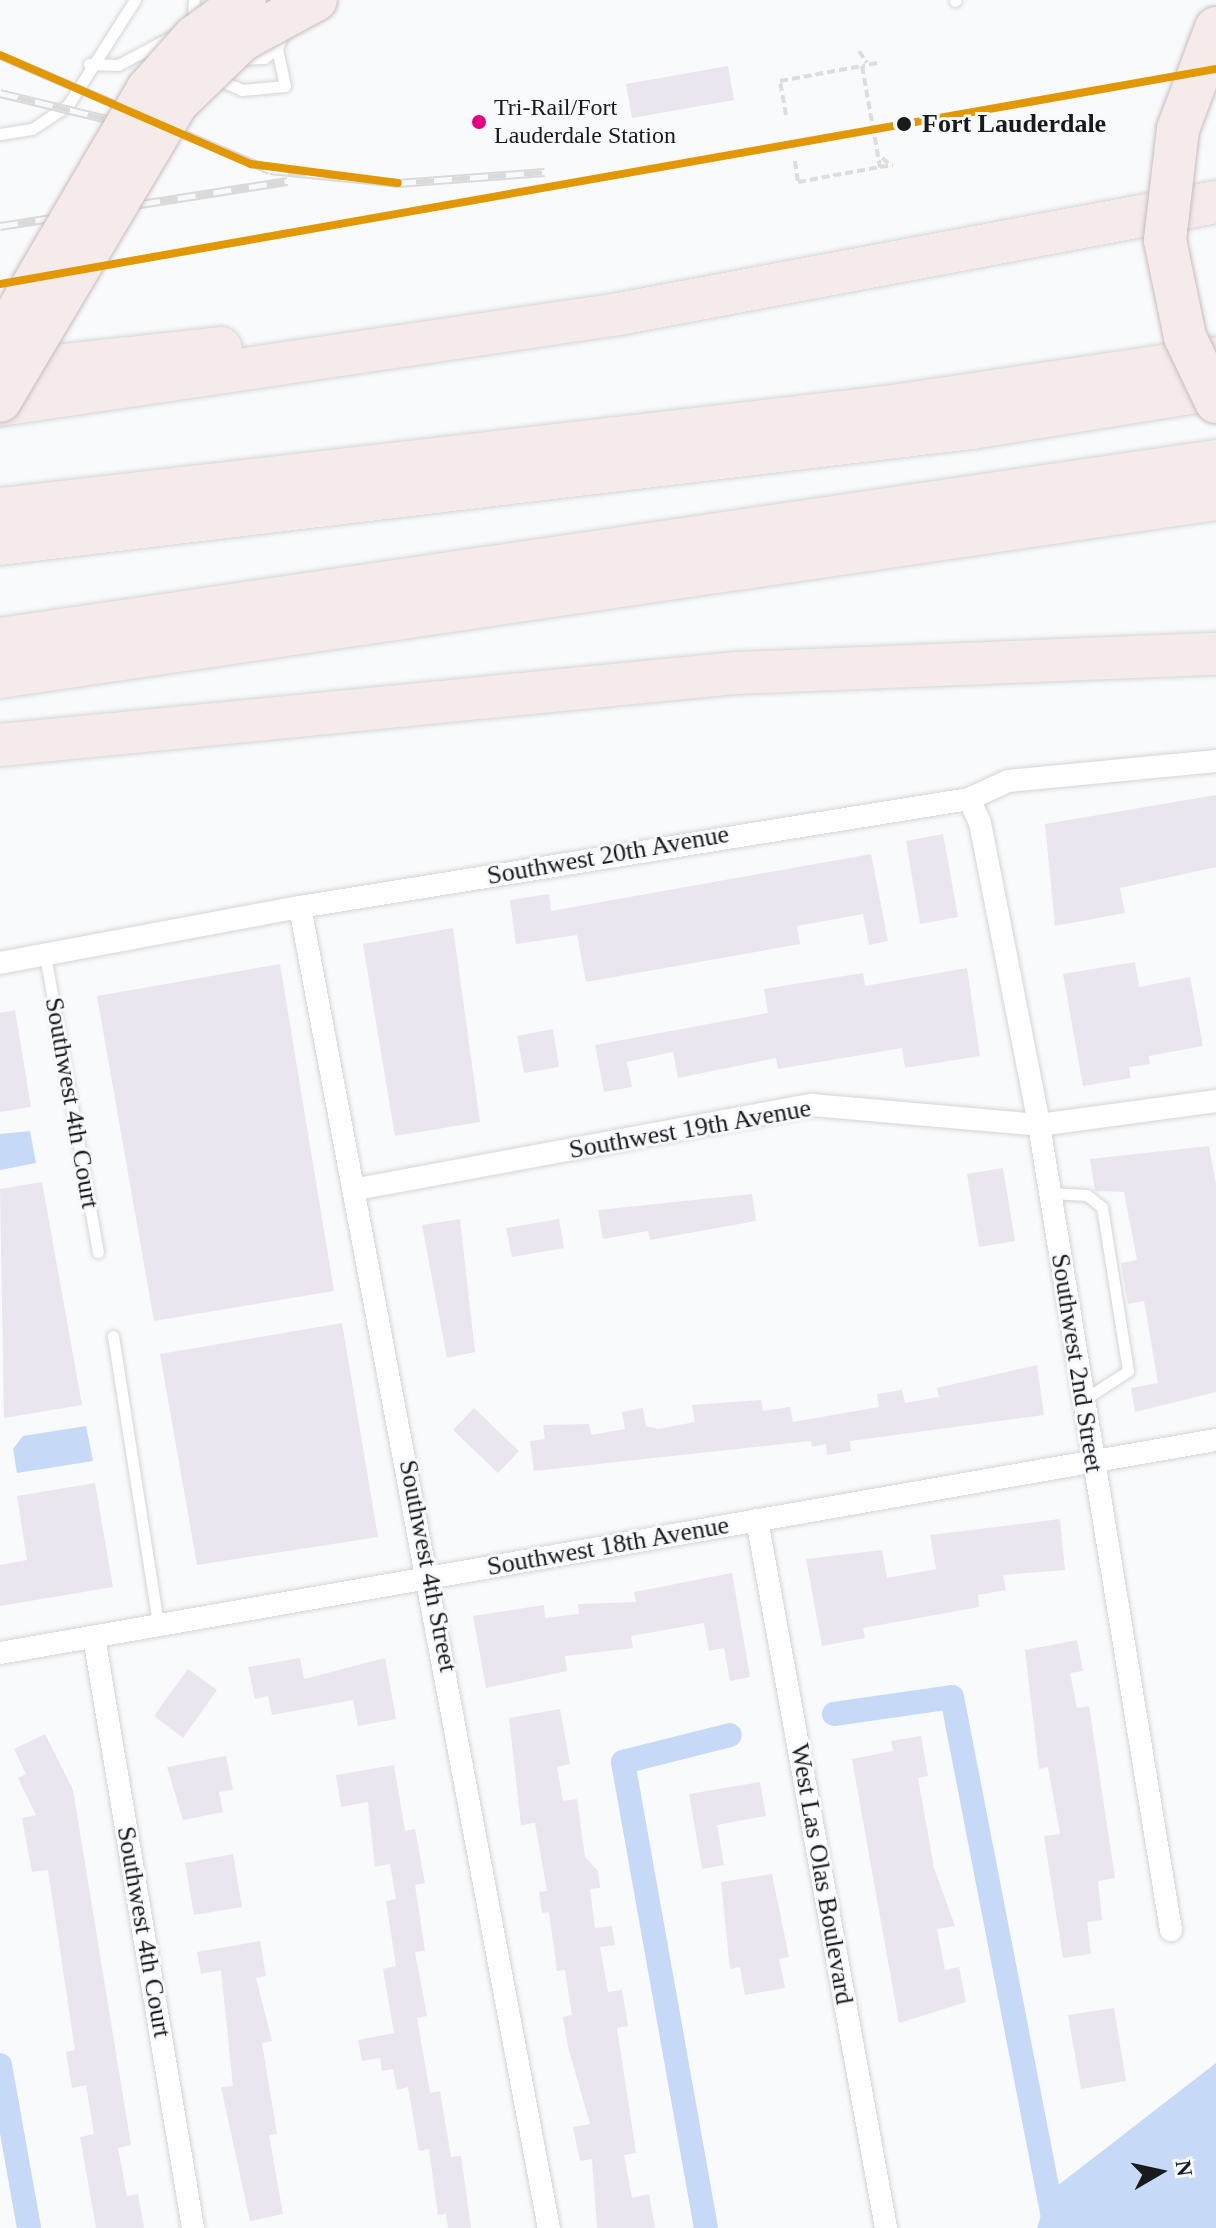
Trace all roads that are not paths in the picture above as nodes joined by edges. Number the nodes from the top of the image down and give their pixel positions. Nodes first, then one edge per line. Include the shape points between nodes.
1 (135, 0) edge
2 (194, 0) edge
3 (245, 0) edge
4 (307, 14) edge
5 (193, 19) junction
6 (1216, 28) edge
7 (192, 48) junction
8 (277, 48) junction
9 (89, 64) junction
10 (0, 134) edge
11 (1216, 202) edge
12 (747, 286) junction
13 (0, 341) edge
14 (1216, 358) edge
15 (0, 372) edge
16 (1216, 389) edge
17 (1216, 402) edge
18 (0, 403) edge
19 (1216, 461) edge
20 (1216, 499) edge
21 (0, 509) edge
22 (0, 544) edge
23 (0, 639) edge
24 (1205, 652) edge
25 (0, 677) edge
26 (0, 745) edge
27 (1216, 761) edge
28 (969, 799) junction
29 (300, 907) junction
30 (45, 955) junction
31 (0, 963) edge
32 (1216, 1101) edge
33 (1039, 1125) junction
34 (357, 1189) junction
35 (1050, 1193) junction
36 (98, 1252) dead end
37 (113, 1336) dead end
38 (1083, 1400) junction
39 (1216, 1440) edge
40 (1093, 1461) junction
41 (757, 1520) junction
42 (431, 1577) junction
43 (158, 1625) junction
44 (94, 1637) junction
45 (0, 1653) edge
46 (1171, 1930) dead end
47 (193, 2228) edge
48 (549, 2228) edge
49 (886, 2228) edge

1 - 9 lane
2 - 5 lane
3 - 13 highway, bridge via 194,37 147,90
4 - 8 lane via 281,35
4 - 18 highway, bridge via 242,40 177,103
5 - 7 lane
5 - 9 lane via 145,56 118,65
6 - 17 highway, bridge via 1178,129 1165,219 1177,312
7 - 8 lane via 254,60
7 - 8 lane via 192,63 242,90 285,86
9 - 10 lane via 68,105 32,129
11 - 12 highway
12 - 15 highway
12 - 18 highway via 318,362
14 - 21 highway via 913,403
16 - 22 highway via 972,428
19 - 23 highway
20 - 25 highway
24 - 26 highway via 528,689
27 - 28 street, Southwest 20th Avenue via 1008,781
28 - 29 street, Southwest 20th Avenue
28 - 33 street, Southwest 2nd Street via 980,823
29 - 30 street, Southwest 20th Avenue
29 - 34 street, Southwest 4th Street
30 - 31 street, Southwest 20th Avenue
30 - 36 lane, Southwest 4th Court
32 - 33 street, Southwest 19th Avenue
33 - 34 street, Southwest 19th Avenue via 812,1105
33 - 35 street, Southwest 2nd Street
34 - 42 street, Southwest 4th Street
35 - 38 street, Southwest 2nd Street
35 - 38 lane via 1087,1195 1102,1207 1112,1267 1128,1371
37 - 43 lane
38 - 40 street, Southwest 2nd Street
39 - 40 street, Southwest 18th Avenue
40 - 41 street, Southwest 18th Avenue
40 - 46 street, Southwest 2nd Street
41 - 42 street, Southwest 18th Avenue
41 - 49 street, West Las Olas Boulevard
42 - 43 street, Southwest 18th Avenue
42 - 48 street, Southwest 4th Street
43 - 44 street, Southwest 18th Avenue
44 - 45 street, Southwest 18th Avenue
44 - 47 street, Southwest 4th Court

